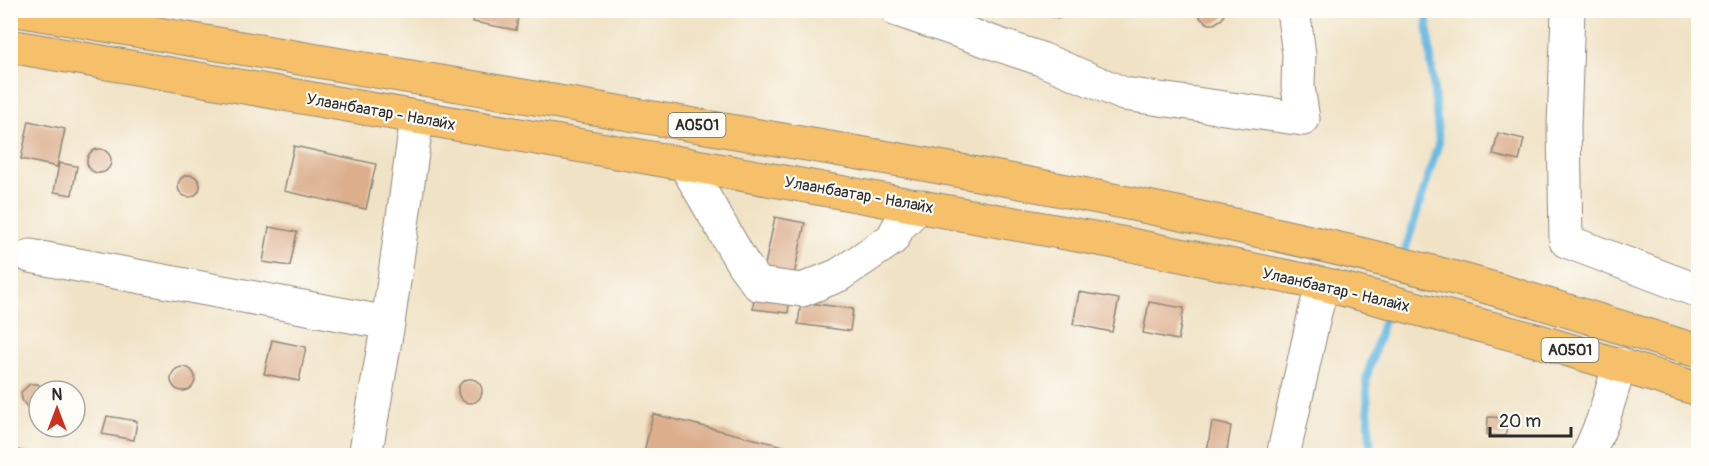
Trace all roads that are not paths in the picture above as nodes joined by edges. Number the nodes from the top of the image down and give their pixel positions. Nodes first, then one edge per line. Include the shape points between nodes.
1 (17, 10) edge
2 (897, 10) edge
3 (1293, 10) edge
4 (1568, 10) edge
5 (10, 46) edge
6 (417, 118) junction
7 (685, 164) junction
8 (919, 206) junction
9 (30, 256) dead end
10 (1323, 284) junction
11 (1698, 291) edge
12 (388, 323) junction
13 (1698, 351) edge
14 (1620, 364) junction
15 (1698, 389) edge
16 (365, 456) edge
17 (1283, 456) edge
18 (1588, 456) edge

1 - 13 highway, A0501 via 734,131 1194,216 1452,277
2 - 3 street via 1041,58 1124,94 1303,119
4 - 11 street via 1566,242
5 - 6 highway, Улаанбаатар - Налайх / A0501
6 - 7 highway, Улаанбаатар - Налайх / A0501
6 - 12 street
7 - 8 highway, Улаанбаатар - Налайх / A0501
7 - 8 street via 758,284 802,290 839,275 892,239
8 - 10 highway, Улаанбаатар - Налайх / A0501
9 - 12 street
10 - 14 highway, Улаанбаатар - Налайх / A0501
10 - 17 street
12 - 16 street
14 - 15 highway, Улаанбаатар - Налайх / A0501
14 - 18 street

